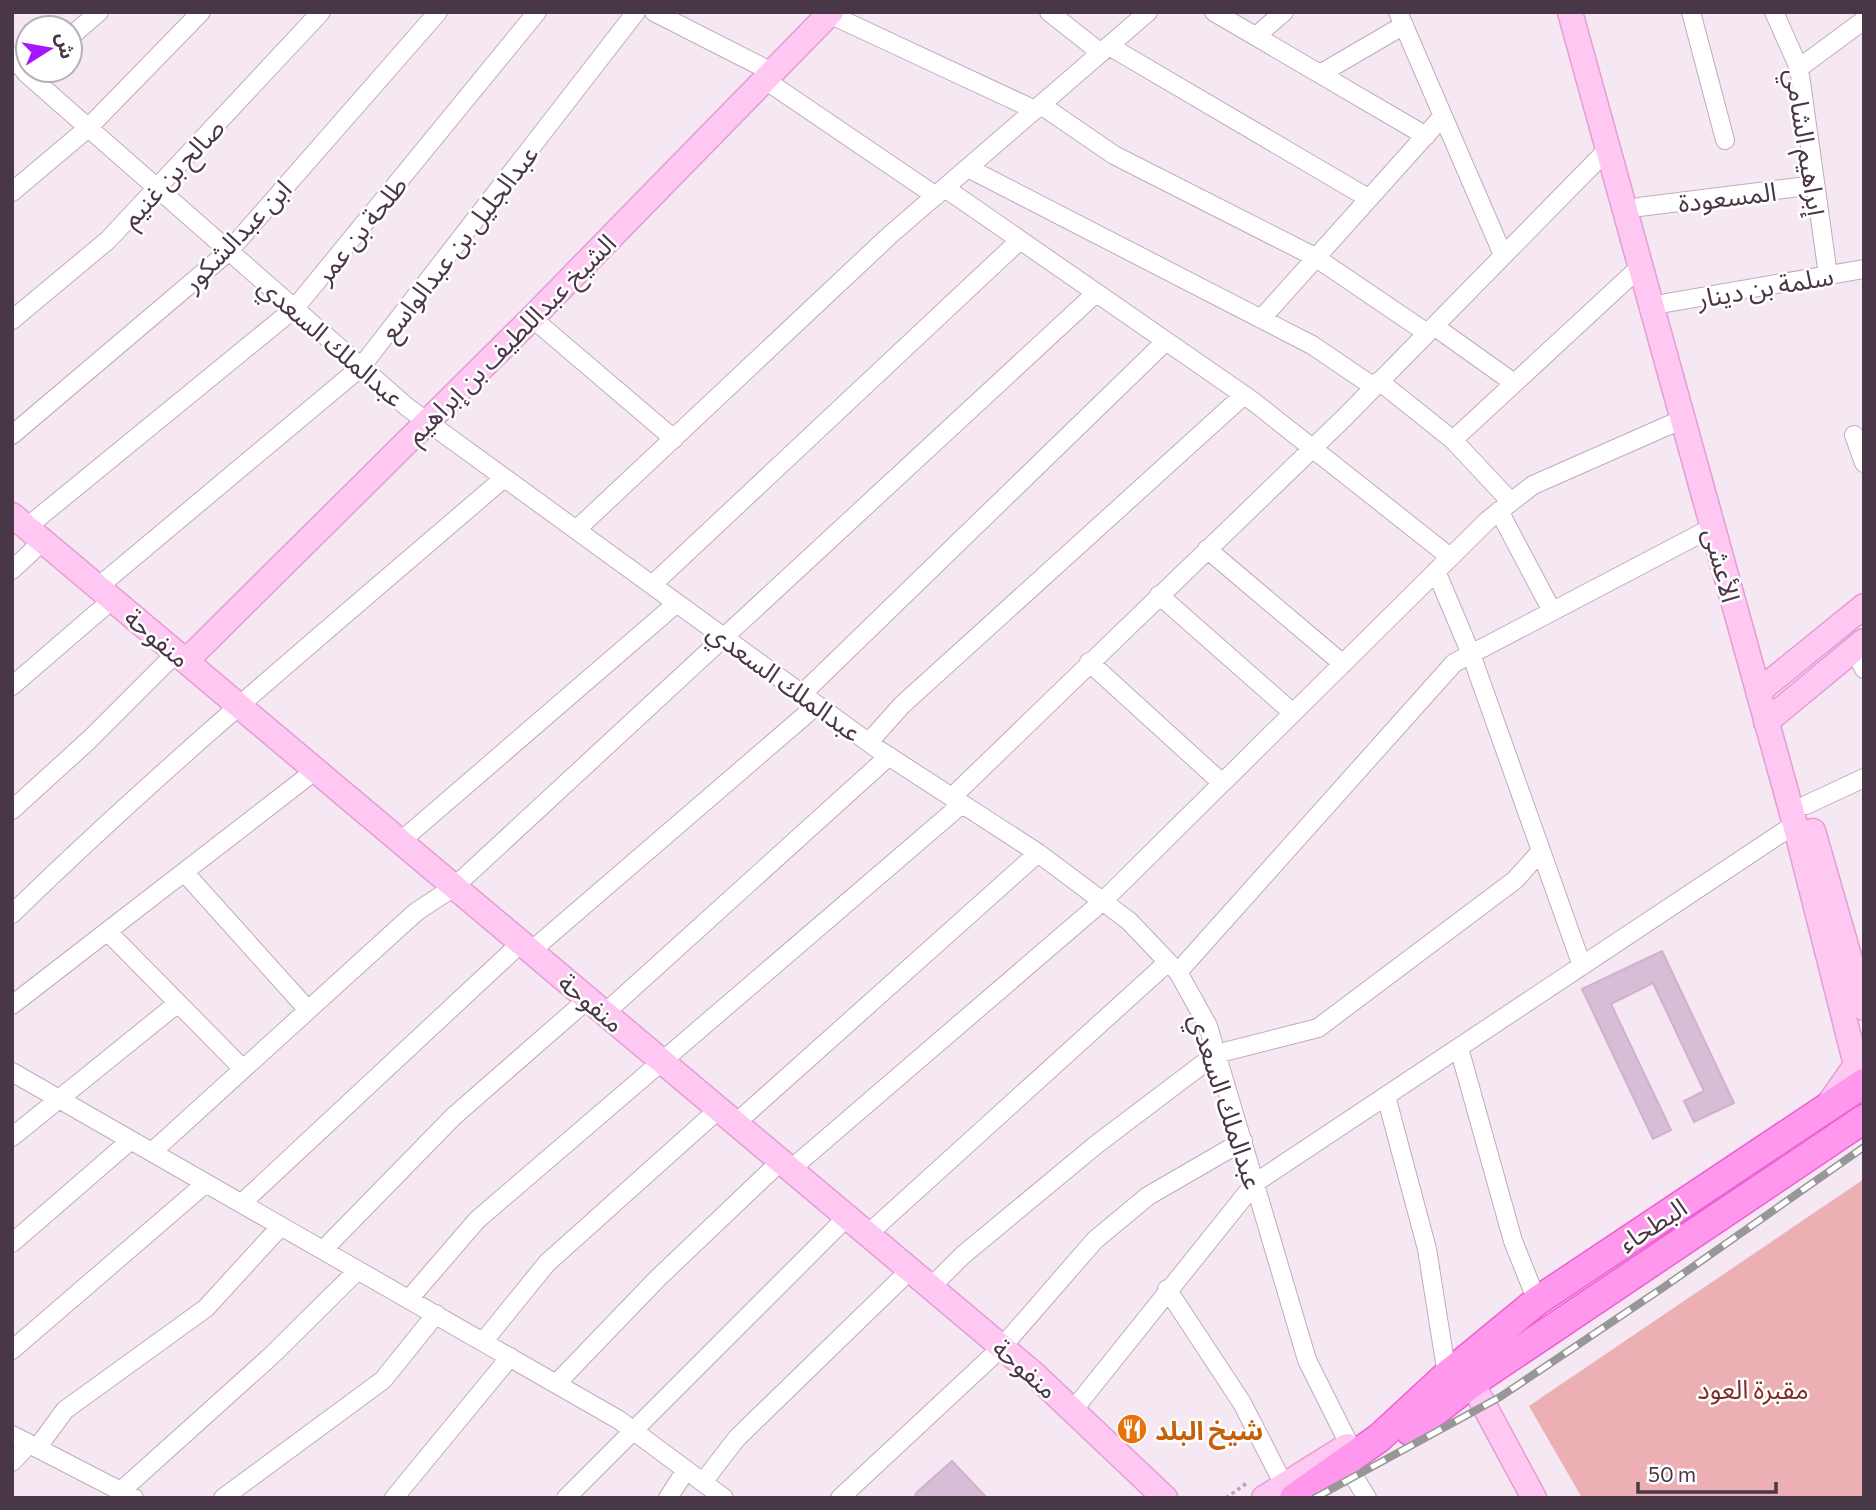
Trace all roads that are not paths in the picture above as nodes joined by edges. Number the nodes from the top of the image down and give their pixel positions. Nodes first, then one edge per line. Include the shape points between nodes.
1 (99, 12) edge
2 (201, 12) edge
3 (321, 12) edge
4 (438, 12) edge
5 (537, 12) edge
6 (636, 12) edge
7 (654, 12) edge
8 (1049, 12) edge
9 (1148, 12) edge
10 (1214, 12) edge
11 (1284, 12) edge
12 (1570, 12) edge
13 (1585, 12) edge
14 (1690, 12) edge
15 (1774, 12) edge
16 (828, 13) edge
17 (1401, 19) edge
18 (1864, 20) edge
19 (84, 25) edge
20 (1255, 36) junction
21 (1105, 49) junction
22 (1799, 68) junction
23 (1320, 74) junction
24 (768, 76) junction
25 (33, 84) edge
26 (1038, 107) junction
27 (1443, 116) junction
28 (88, 128) junction
29 (1426, 135) junction
30 (1725, 140) dead end
31 (1608, 149) junction
32 (968, 168) junction
33 (1815, 185) junction
34 (158, 189) junction
35 (12, 192) edge
36 (940, 192) junction
37 (1368, 198) junction
38 (1639, 207) junction
39 (1020, 240) junction
40 (229, 251) junction
41 (1503, 255) junction
42 (1315, 257) junction
43 (1641, 266) junction
44 (1864, 270) edge
45 (1828, 275) junction
46 (1096, 293) junction
47 (1666, 303) junction
48 (295, 309) junction
49 (533, 318) junction
50 (1261, 319) junction
51 (12, 320) edge
52 (1431, 329) junction
53 (1166, 341) junction
54 (361, 367) junction
55 (1514, 383) junction
56 (1377, 384) junction
57 (1244, 395) junction
58 (1683, 419) junction
59 (427, 422) junction
60 (12, 435) edge
61 (1854, 435) dead end
62 (674, 439) junction
63 (1453, 440) junction
64 (1311, 449) junction
65 (1864, 463) edge
66 (504, 478) junction
67 (1505, 507) junction
68 (1713, 527) junction
69 (28, 528) edge
70 (576, 530) junction
71 (1207, 549) junction
72 (1450, 557) junction
73 (12, 570) edge
74 (1436, 571) junction
75 (652, 585) junction
76 (105, 593) junction
77 (1159, 595) junction
78 (677, 603) junction
79 (1864, 606) edge
80 (1552, 611) junction
81 (725, 638) junction
82 (1860, 653) edge
83 (1471, 654) junction
84 (181, 657) junction
85 (1089, 662) junction
86 (1343, 664) junction
87 (12, 687) edge
88 (1764, 687) junction
89 (802, 694) junction
90 (239, 705) junction
91 (817, 705) junction
92 (1293, 713) junction
93 (1773, 717) junction
94 (869, 742) junction
95 (889, 756) junction
96 (316, 770) junction
97 (1864, 778) edge
98 (1222, 783) junction
99 (957, 800) junction
100 (12, 810) edge
101 (1800, 814) junction
102 (401, 841) junction
103 (1541, 850) junction
104 (1038, 853) junction
105 (185, 873) junction
106 (454, 887) junction
107 (1103, 901) junction
108 (12, 915) edge
109 (108, 932) junction
110 (526, 947) junction
111 (1582, 966) junction
112 (1173, 967) junction
113 (178, 1003) junction
114 (12, 1005) edge
115 (597, 1006) junction
116 (1864, 1008) edge
117 (308, 1010) junction
118 (1459, 1048) junction
119 (1216, 1054) junction
120 (662, 1061) junction
121 (243, 1069) junction
122 (12, 1072) edge
123 (1864, 1083) edge
124 (1386, 1096) junction
125 (58, 1098) junction
126 (1823, 1111) junction
127 (727, 1116) junction
128 (1864, 1119) edge
129 (12, 1137) edge
130 (131, 1140) junction
131 (1243, 1141) junction
132 (152, 1152) junction
133 (786, 1165) junction
134 (206, 1183) junction
135 (1255, 1183) junction
136 (242, 1203) junction
137 (847, 1217) junction
138 (281, 1226) junction
139 (868, 1234) junction
140 (12, 1243) edge
141 (323, 1250) junction
142 (358, 1270) junction
143 (911, 1270) junction
144 (931, 1287) junction
145 (1167, 1289) junction
146 (409, 1299) junction
147 (1537, 1301) junction
148 (436, 1314) junction
149 (483, 1342) junction
150 (1002, 1347) junction
151 (12, 1350) edge
152 (510, 1357) junction
153 (1460, 1379) junction
154 (556, 1384) junction
155 (1074, 1409) junction
156 (633, 1430) junction
157 (12, 1435) edge
158 (33, 1446) junction
159 (12, 1462) edge
160 (686, 1470) junction
161 (1353, 1470) edge
162 (703, 1482) junction
163 (128, 1494) edge
164 (1281, 1494) edge
165 (223, 1498) edge
166 (394, 1498) edge
167 (566, 1498) edge
168 (668, 1498) edge
169 (724, 1498) edge
170 (841, 1498) edge
171 (1165, 1498) edge
172 (1323, 1498) edge
173 (1534, 1498) edge

1 - 19 street
2 - 28 street
3 - 34 street, صالح بن غنيم
4 - 40 street, ابن عبدالشكور
5 - 48 street, طلحة بن عمر
6 - 54 street, عبدالجليل بن عبدالواسع
7 - 24 street
8 - 21 street
9 - 21 street
10 - 20 street
11 - 20 street
12 - 31 street, الأعشى
13 - 38 street, الأعشى
14 - 30 street
15 - 22 street, إبراهيم الشامي
16 - 24 street, الشيخ عبداللطيف بن إبراهيم
16 - 26 street
17 - 23 street
17 - 27 street
18 - 22 street
20 - 23 street
21 - 26 street
21 - 37 street
22 - 33 street, إبراهيم الشامي
23 - 29 street
24 - 36 street
24 - 49 street, الشيخ عبداللطيف بن إبراهيم
25 - 28 street, عبدالملك السعدي
26 - 32 street
26 - 42 street via 1114,155
27 - 29 street
27 - 41 street
28 - 34 street, عبدالملك السعدي
28 - 35 street
29 - 37 street
31 - 41 street
31 - 43 street, الأعشى
32 - 36 street
32 - 50 street
33 - 38 street, المسعودة
33 - 45 street, إبراهيم الشامي
34 - 40 street, عبدالملك السعدي
34 - 51 street, صالح بن غنيم via 108,240
36 - 39 street
36 - 62 street
37 - 42 street
38 - 47 street, الأعشى
39 - 46 street
39 - 75 street
40 - 48 street, عبدالملك السعدي
40 - 60 street, ابن عبدالشكور
41 - 52 street
42 - 50 street
42 - 52 street
43 - 55 street
43 - 58 street, الأعشى
44 - 45 street, سلمة بن دينار
45 - 47 street, سلمة بن دينار
46 - 53 street
46 - 81 street
47 - 88 street, الأعشى
48 - 54 street, عبدالملك السعدي
48 - 69 street, طلحة بن عمر
49 - 59 street, الشيخ عبداللطيف بن إبراهيم
49 - 62 street
50 - 56 street
52 - 55 street
52 - 56 street
53 - 57 street
53 - 89 street
54 - 59 street, عبدالملك السعدي
54 - 76 street, عبدالجليل بن عبدالواسع
55 - 63 street
56 - 63 street
56 - 64 street
57 - 64 street
57 - 94 street via 902,705
58 - 67 street via 1533,485
58 - 68 street, الأعشى
59 - 66 street, عبدالملك السعدي
59 - 84 street, الشيخ عبداللطيف بن إبراهيم
61 - 65 street
62 - 70 street
63 - 67 street
64 - 71 street
64 - 72 street
66 - 70 street, عبدالملك السعدي
66 - 90 street
67 - 72 street
67 - 80 street
68 - 80 street
68 - 88 street, الأعشى
69 - 73 street, طلحة بن عمر
69 - 76 street, منفوحة
70 - 75 street, عبدالملك السعدي
71 - 77 street
71 - 86 street
72 - 74 street
74 - 83 street
74 - 86 street
75 - 78 street, عبدالملك السعدي
76 - 84 street, منفوحة
76 - 87 street, عبدالجليل بن عبدالواسع
77 - 85 street
77 - 92 street
78 - 81 street, عبدالملك السعدي
78 - 102 street
79 - 88 street
80 - 83 street
81 - 89 street, عبدالملك السعدي
81 - 106 street
82 - 93 street
83 - 103 street
83 - 112 street via 1454,663
84 - 90 street, منفوحة
84 - 100 street
85 - 98 street
85 - 99 street
86 - 92 street
88 - 93 street, الأعشى
89 - 91 street, عبدالملك السعدي
90 - 96 street, منفوحة
90 - 108 street
91 - 94 street, عبدالملك السعدي
91 - 110 street
92 - 98 street
93 - 101 street, الأعشى
94 - 95 street, عبدالملك السعدي
95 - 99 street, عبدالملك السعدي
95 - 115 street
96 - 102 street, منفوحة
96 - 105 street
97 - 101 street
98 - 107 street
99 - 104 street, عبدالملك السعدي
99 - 120 street
101 - 111 street
101 - 116 street, الأعشى
101 - 126 street, الأعشى via 1856,1065
102 - 106 street, منفوحة
103 - 111 street
103 - 119 street via 1515,880 1318,1028
104 - 107 street, عبدالملك السعدي
104 - 127 street
105 - 109 street
105 - 117 street
106 - 110 street, منفوحة
106 - 117 street via 416,912
107 - 112 street, عبدالملك السعدي
107 - 133 street
109 - 113 street
109 - 114 street
110 - 115 street, منفوحة
110 - 136 street
111 - 118 street
112 - 119 street, عبدالملك السعدي via 1208,1026
112 - 139 street
113 - 121 street
113 - 125 street
115 - 120 street, منفوحة
115 - 141 street via 454,1116
117 - 121 street
118 - 124 street
118 - 147 street via 1513,1241
119 - 131 street, عبدالملك السعدي
119 - 144 street via 1097,1144
120 - 127 street, منفوحة
120 - 146 street via 477,1220
121 - 132 street
122 - 125 street
123 - 126 main road, البطحاء
124 - 135 street
124 - 153 street
125 - 129 street
125 - 130 street
126 - 147 main road, البطحاء
127 - 133 street, منفوحة
127 - 149 street via 547,1263
128 - 153 main road, البطحاء
130 - 132 street
130 - 140 street
131 - 135 street, عبدالملك السعدي
131 - 150 street via 1148,1196 1095,1240
132 - 134 street
133 - 137 street, منفوحة
133 - 154 street via 657,1279
134 - 136 street
134 - 151 street
135 - 145 street
135 - 161 street, عبدالملك السعدي via 1307,1360
136 - 138 street
137 - 139 street, منفوحة
137 - 156 street
138 - 141 street
138 - 158 street via 206,1308 65,1410
139 - 143 street, منفوحة
141 - 142 street
142 - 146 street
142 - 163 street
143 - 144 street, منفوحة
143 - 162 street via 737,1438
144 - 150 street, منفوحة
145 - 155 street
145 - 164 street via 1242,1403
146 - 148 street
147 - 153 main road, البطحاء
148 - 149 street
148 - 165 street via 383,1380
149 - 152 street
150 - 155 street, منفوحة
150 - 170 street
152 - 154 street
152 - 166 street
153 - 161 main road, البطحاء via 1379,1438
153 - 173 street
154 - 156 street
155 - 171 street, منفوحة
156 - 160 street
156 - 167 street
157 - 158 street
158 - 159 street
158 - 163 street
160 - 162 street
160 - 168 street
161 - 164 main road
161 - 172 main road
162 - 169 street

